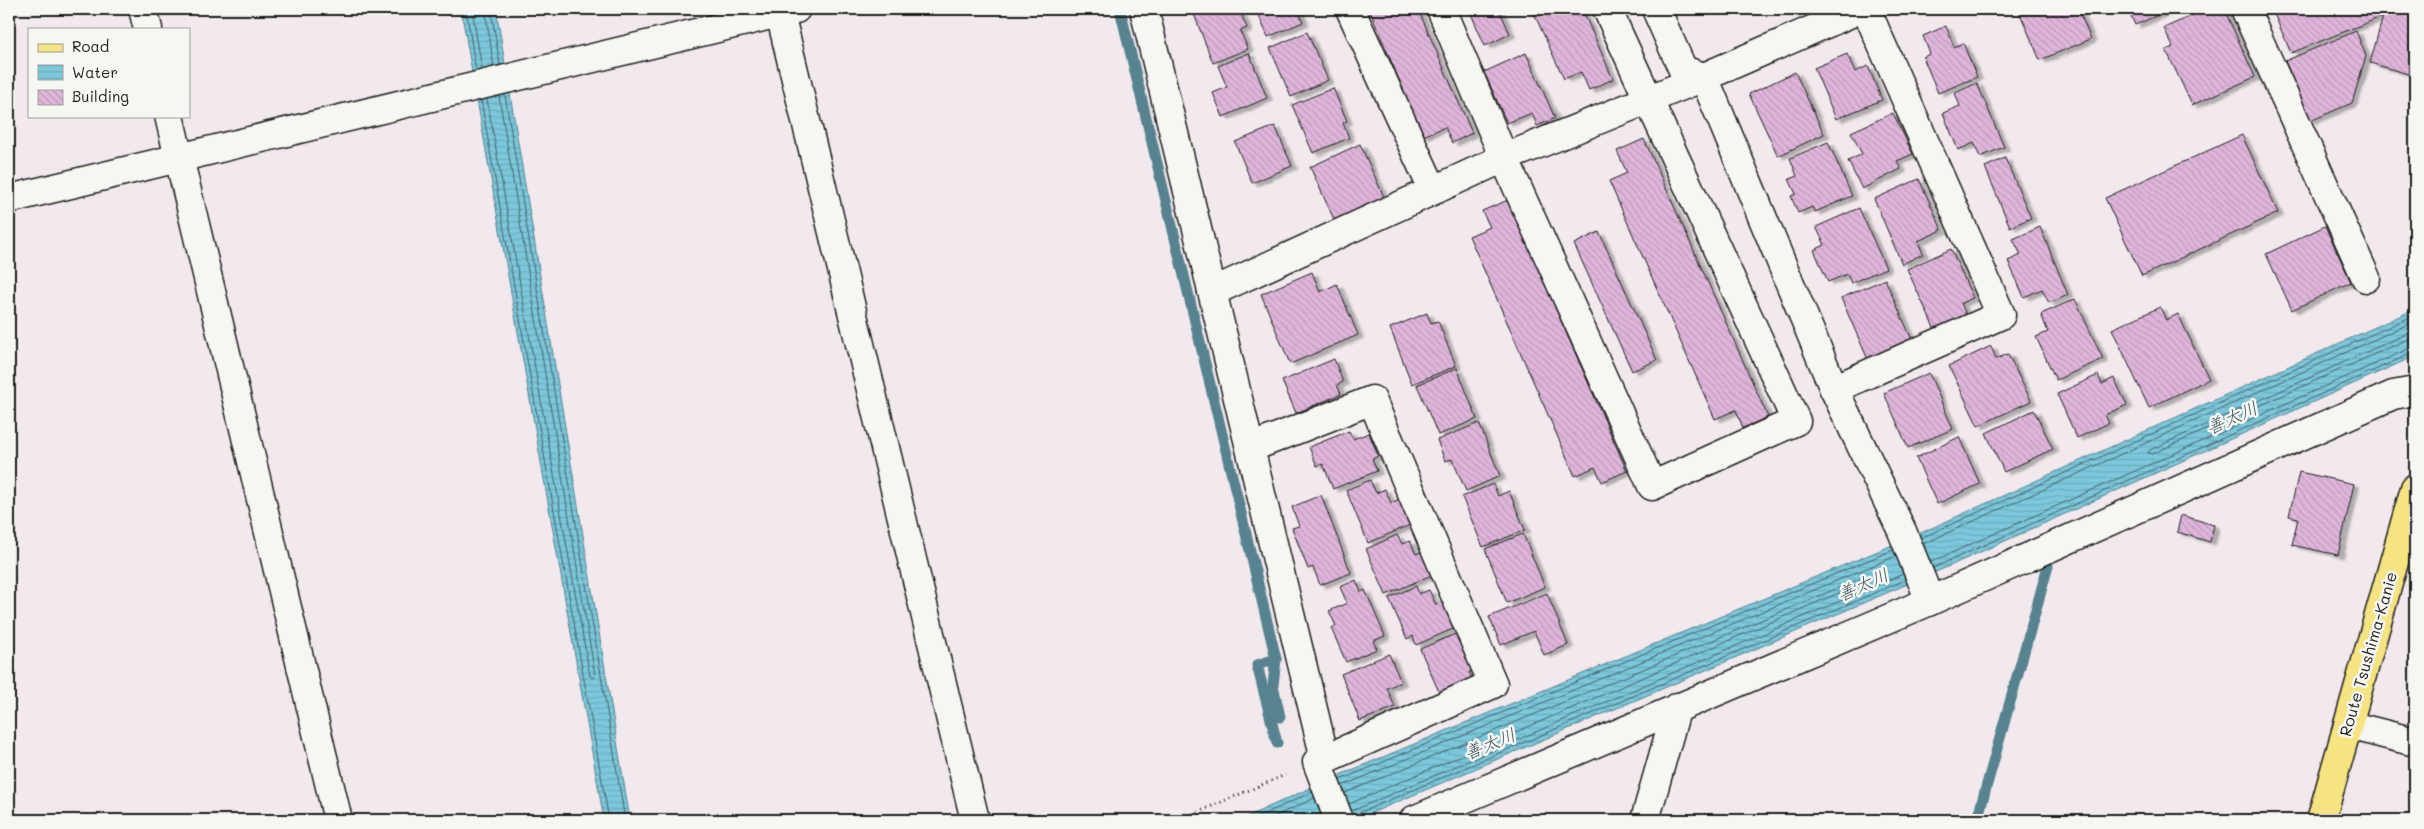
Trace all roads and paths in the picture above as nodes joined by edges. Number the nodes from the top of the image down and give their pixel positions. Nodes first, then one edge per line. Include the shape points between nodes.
1 (143, 9) edge
2 (1144, 9) edge
3 (1350, 9) edge
4 (1441, 9) edge
5 (1607, 9) edge
6 (1656, 9) edge
7 (1860, 9) edge
8 (1866, 9) edge
9 (2245, 9) edge
10 (785, 10) edge
11 (148, 28) edge
12 (1704, 78) junction
13 (1649, 99) junction
14 (169, 118) edge
15 (179, 158) junction
16 (1504, 158) junction
17 (1433, 190) junction
18 (9, 199) edge
19 (2366, 278) dead end
20 (1212, 292) junction
21 (1834, 389) junction
22 (2415, 391) edge
23 (1250, 448) junction
24 (2415, 488) edge
25 (1928, 595) junction
26 (1677, 707) junction
27 (2348, 724) junction
28 (2415, 742) edge
29 (1319, 767) joint
30 (338, 820) edge
31 (975, 820) edge
32 (1178, 820) edge
33 (1339, 820) edge
34 (1414, 820) edge
35 (1645, 820) edge
36 (2321, 820) edge

1 - 11 street
2 - 20 street
3 - 17 street
4 - 16 street
5 - 13 street
6 - 12 street via 1683,70
7 - 12 street
8 - 21 street via 2001,315
9 - 19 street
10 - 15 street
10 - 31 street
12 - 13 street
12 - 21 street
13 - 16 street
13 - 16 street via 1796,420 1652,486
14 - 15 street
15 - 18 street
15 - 30 street
16 - 17 street
17 - 20 street
20 - 23 street
21 - 25 street via 1902,531
22 - 25 street via 2393,396
23 - 23 street via 1325,759 1493,684 1372,400
24 - 27 main road, Route Tsushima-Kanie
25 - 26 street
26 - 34 street
26 - 35 street
27 - 28 street
27 - 36 main road, Route Tsushima-Kanie
29 - 32 path
29 - 33 street

